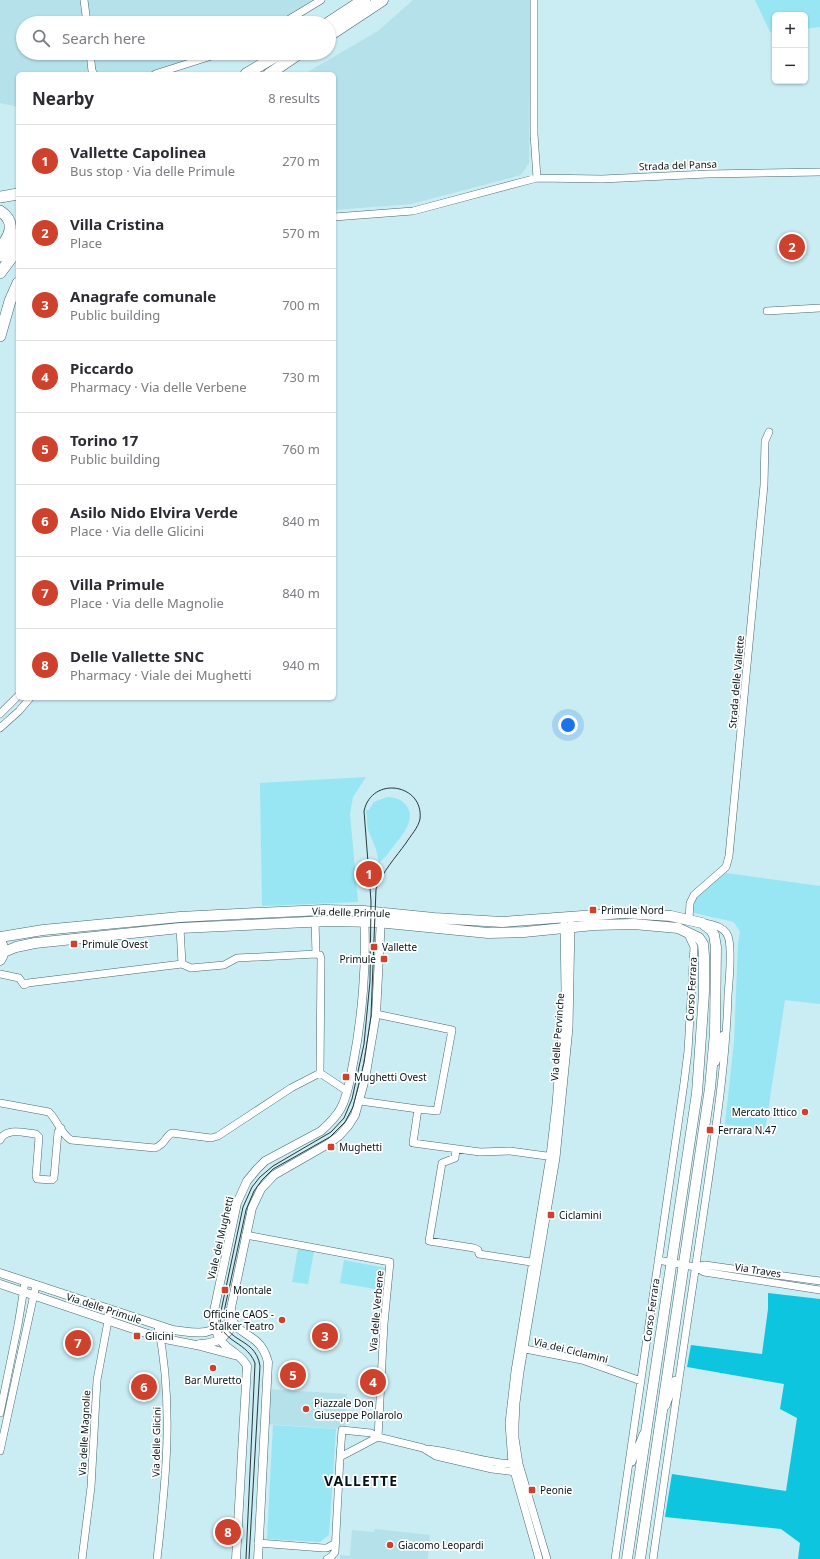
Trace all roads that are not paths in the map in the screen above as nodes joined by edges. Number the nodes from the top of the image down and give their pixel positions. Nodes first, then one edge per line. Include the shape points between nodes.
1 (84, 0) edge
2 (321, 0) edge
3 (364, 0) edge
4 (382, 0) edge
5 (534, 0) edge
6 (86, 16) edge
7 (295, 16) edge
8 (336, 18) edge
9 (336, 30) edge
10 (91, 60) edge
11 (198, 60) edge
12 (269, 60) edge
13 (290, 60) edge
14 (93, 72) edge
15 (161, 72) edge
16 (249, 72) edge
17 (272, 72) edge
18 (820, 172) edge
19 (537, 178) junction
20 (16, 194) edge
21 (0, 197) edge
22 (0, 211) edge
23 (336, 217) edge
24 (16, 236) edge
25 (0, 248) edge
26 (16, 252) edge
27 (0, 256) edge
28 (0, 273) edge
29 (16, 288) edge
30 (820, 308) edge
31 (767, 311) dead end
32 (0, 336) edge
33 (769, 432) dead end
34 (16, 698) edge
35 (28, 700) edge
36 (0, 714) edge
37 (0, 728) edge
38 (364, 916) junction
39 (180, 917) junction
40 (381, 917) junction
41 (567, 917) junction
42 (689, 919) junction
43 (316, 921) junction
44 (702, 923) junction
45 (180, 928) junction
46 (568, 928) junction
47 (687, 932) junction
48 (0, 937) edge
49 (0, 941) edge
50 (316, 954) junction
51 (2, 956) edge
52 (182, 964) junction
53 (0, 974) edge
54 (376, 1014) junction
55 (727, 1020) junction
56 (320, 1073) junction
57 (710, 1088) junction
58 (347, 1091) junction
59 (360, 1101) junction
60 (0, 1103) edge
61 (418, 1109) junction
62 (60, 1128) junction
63 (0, 1140) edge
64 (456, 1149) junction
65 (553, 1157) junction
66 (246, 1235) junction
67 (658, 1260) junction
68 (672, 1262) junction
69 (536, 1263) junction
70 (690, 1266) junction
71 (0, 1273) edge
72 (820, 1281) edge
73 (25, 1282) junction
74 (0, 1284) edge
75 (36, 1285) junction
76 (820, 1290) edge
77 (22, 1292) junction
78 (34, 1296) junction
79 (108, 1309) junction
80 (108, 1322) junction
81 (234, 1324) junction
82 (158, 1326) junction
83 (215, 1328) junction
84 (160, 1338) junction
85 (220, 1340) junction
86 (196, 1345) junction
87 (522, 1348) junction
88 (240, 1356) junction
89 (11, 1360) junction
90 (20, 1362) junction
91 (681, 1363) junction
92 (641, 1381) junction
93 (662, 1413) junction
94 (0, 1414) edge
95 (8, 1417) junction
96 (648, 1421) junction
97 (378, 1437) junction
98 (423, 1448) junction
99 (0, 1451) edge
100 (340, 1457) junction
101 (515, 1464) junction
102 (517, 1472) junction
103 (628, 1472) junction
104 (258, 1544) junction
105 (334, 1544) junction
106 (82, 1559) edge
107 (157, 1559) edge
108 (236, 1559) edge
109 (258, 1559) edge
110 (327, 1559) edge
111 (543, 1559) edge
112 (615, 1559) edge
113 (627, 1559) edge
114 (640, 1559) edge
115 (653, 1559) edge

1 - 6 street
2 - 7 street
3 - 8 highway
4 - 9 highway
5 - 19 street via 534,134
10 - 14 street
11 - 15 street
12 - 16 main road
13 - 17 main road
18 - 19 street, Strada del Pansa via 602,179
19 - 23 street, Strada del Pansa via 413,210
20 - 21 main road
22 - 25 main road via 8,217 10,224 8,238
24 - 27 main road
26 - 28 main road
29 - 32 main road
30 - 31 street
33 - 42 street, Strada delle Vallette via 765,441 764,485 730,856 726,867 694,895 690,903
34 - 36 street
35 - 37 street
38 - 39 main road, Via delle Primule via 324,910
38 - 40 main road, Via delle Primule
38 - 43 main road, Via delle Primule
38 - 58 street, Viale dei Mughetti via 361,1013
39 - 45 main road
39 - 48 main road, Via delle Primule via 43,930
40 - 41 main road, Via delle Primule via 502,922
40 - 46 main road, Via delle Primule via 445,930 488,933
40 - 54 street
41 - 42 main road, Via delle Primule via 648,913
41 - 46 street, Via delle Pervinche
42 - 44 main road, Via delle Primule
43 - 45 main road, Via delle Primule
43 - 50 street, Via delle Primule
44 - 55 street via 719,926 729,939
44 - 57 main road via 711,930 716,940 715,1033
45 - 51 main road, Via delle Primule via 35,943 16,947
45 - 52 street
46 - 47 main road, Via delle Primule via 634,924 670,926
46 - 65 street, Via delle Pervinche
47 - 67 street, Corso Ferrara via 694,947 688,1051
47 - 68 main road, Corso Ferrara via 699,938 702,944 703,1007 697,1093
49 - 51 main road
50 - 52 street via 237,958 224,965 191,968
50 - 56 street, Via delle Primule via 320,955 321,959
52 - 53 street via 24,985 18,978
54 - 59 street
54 - 61 street via 452,1030 436,1111
55 - 57 street
55 - 70 street via 721,1095
56 - 58 street
56 - 62 street via 211,1138 172,1133 168,1134 161,1146 150,1149 71,1140
57 - 70 main road
58 - 83 street, Viale dei Mughetti via 341,1107 329,1124 266,1161 247,1181 237,1204 214,1311
59 - 61 street
59 - 66 street via 355,1115 338,1136 274,1175 261,1189 252,1208
60 - 62 street via 49,1112
61 - 64 street via 413,1143
62 - 63 street via 52,1180 38,1179 36,1176 39,1137 36,1134 9,1132
64 - 65 street via 480,1152 510,1151
64 - 69 street via 455,1158 442,1163 429,1241 474,1248 479,1254
65 - 69 street, Via delle Pervinche
66 - 81 street via 231,1309
66 - 97 street, Via delle Verbene via 390,1262
67 - 68 street, Via Traves
67 - 92 street, Corso Ferrara
68 - 70 street, Via Traves
68 - 96 main road, Corso Ferrara
69 - 87 street, Via delle Pervinche
70 - 72 street, Via Traves via 705,1265
70 - 76 street, Via Traves via 704,1272
70 - 91 street
70 - 93 main road
71 - 73 street, Via delle Primule
73 - 75 street, Via delle Primule
73 - 77 street
74 - 77 street, Via delle Primule
75 - 78 street
75 - 79 street, Via delle Primule
77 - 78 street, Via delle Primule
77 - 89 street
78 - 80 street, Via delle Primule
78 - 90 street
79 - 80 street, Via delle Magnolie
79 - 82 street, Via delle Primule
80 - 84 street, Via delle Primule
80 - 106 street, Via delle Magnolie via 97,1380 91,1487
81 - 83 street, Via delle Primule
81 - 85 street
81 - 104 street via 260,1345 268,1362
82 - 83 street, Via delle Primule via 195,1332 206,1332
82 - 84 street, Via delle Glicini
83 - 85 street, Viale dei Mughetti
84 - 86 street, Via delle Primule
84 - 107 street, Via delle Glicini via 168,1417
85 - 86 street, Via delle Primule
85 - 88 street, Viale dei Mughetti
86 - 88 street, Via delle Primule
87 - 92 street, Via dei Ciclamini via 582,1360
87 - 101 street, Via delle Pervinche via 517,1371
88 - 108 street via 247,1366 247,1376
89 - 90 street
89 - 94 street
90 - 95 street
91 - 93 street
91 - 115 street
92 - 103 street, Corso Ferrara
93 - 114 main road
94 - 95 street
95 - 99 street
96 - 103 street, Corso Ferrara
96 - 113 main road, Corso Ferrara
97 - 98 street
97 - 100 street
97 - 100 street via 371,1433 342,1430
98 - 101 street
98 - 102 street via 436,1456
100 - 105 street
101 - 102 street, Via delle Pervinche
102 - 111 street, Via delle Pervinche
103 - 112 street, Corso Ferrara
104 - 105 street via 327,1548
104 - 109 street
105 - 110 street via 335,1552

